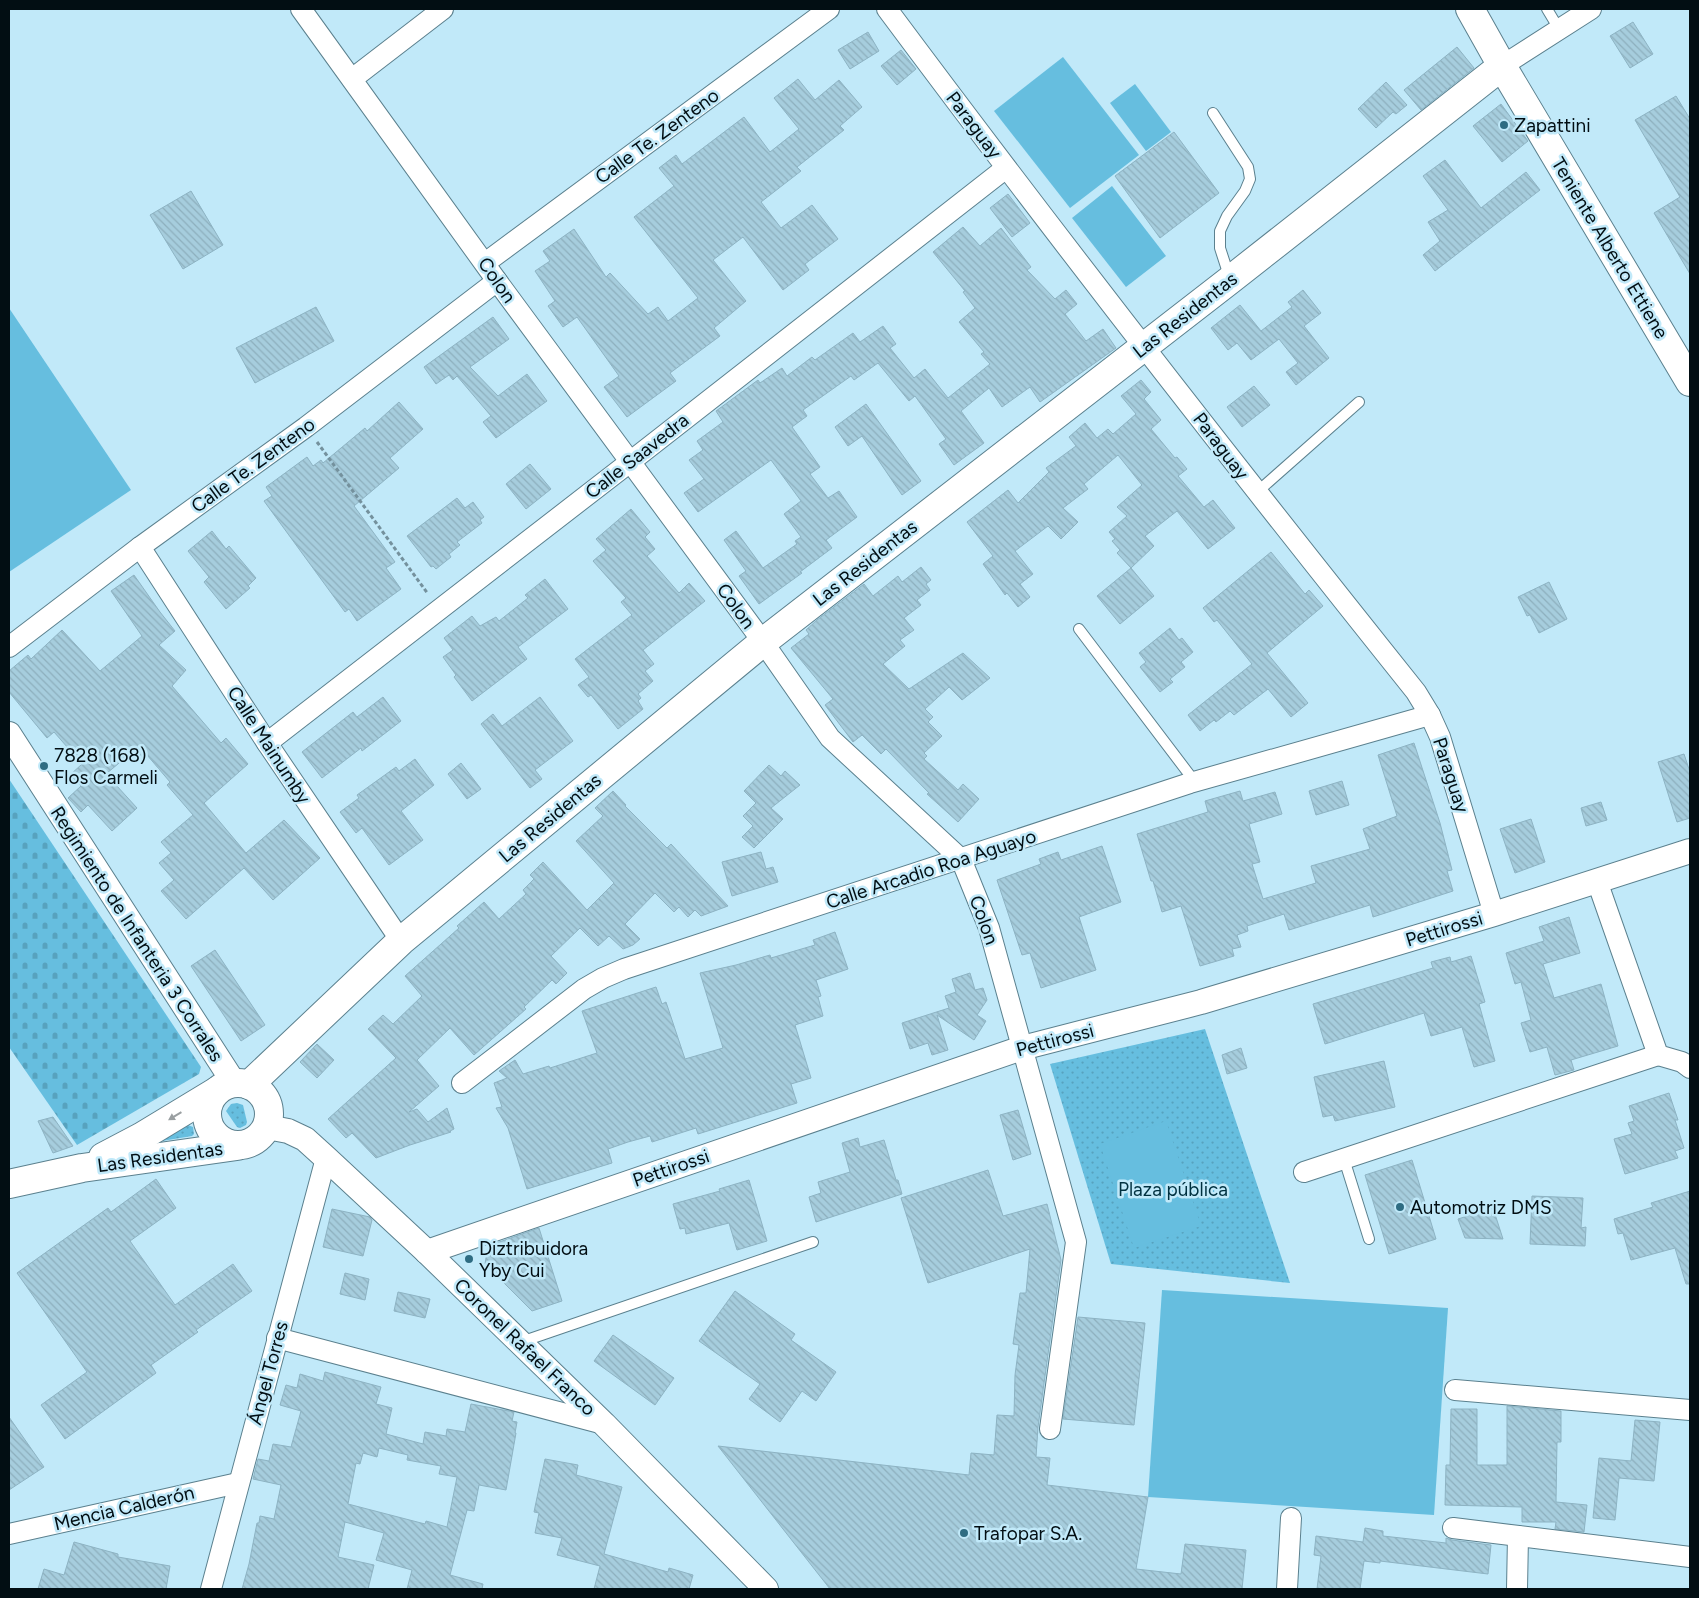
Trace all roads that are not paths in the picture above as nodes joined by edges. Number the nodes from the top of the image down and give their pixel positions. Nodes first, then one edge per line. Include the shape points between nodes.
1 (301, 9) edge
2 (444, 9) edge
3 (829, 9) edge
4 (887, 9) edge
5 (1470, 9) edge
6 (1547, 9) edge
7 (1591, 9) edge
8 (1559, 29) junction
9 (1502, 66) junction
10 (352, 80) junction
11 (1213, 113) dead end
12 (1006, 168) junction
13 (486, 263) junction
14 (1230, 280) junction
15 (497, 281) junction
16 (1144, 346) junction
17 (1690, 382) edge
18 (1359, 402) dead end
19 (630, 462) junction
20 (1256, 493) junction
21 (140, 546) junction
22 (1079, 629) dead end
23 (763, 642) junction
24 (9, 647) edge
25 (1430, 715) junction
26 (9, 734) edge
27 (267, 743) junction
28 (1195, 782) junction
29 (1690, 851) edge
30 (961, 860) junction
31 (1597, 881) junction
32 (1494, 914) junction
33 (401, 941) junction
34 (1022, 1048) junction
35 (1658, 1055) junction
36 (1690, 1068) edge
37 (462, 1083) dead end
38 (233, 1086) junction
39 (267, 1127) junction
40 (237, 1146) junction
41 (326, 1158) junction
42 (1344, 1159) junction
43 (82, 1168) junction
44 (1304, 1172) dead end
45 (9, 1184) edge
46 (1369, 1239) dead end
47 (814, 1242) dead end
48 (427, 1252) junction
49 (277, 1338) junction
50 (520, 1342) junction
51 (1455, 1390) dead end
52 (1690, 1410) edge
53 (604, 1424) junction
54 (1050, 1430) dead end
55 (238, 1483) junction
56 (1291, 1518) dead end
57 (1453, 1528) dead end
58 (9, 1534) edge
59 (1518, 1536) junction
60 (1690, 1557) edge
61 (211, 1589) edge
62 (766, 1589) edge
63 (1287, 1589) edge
64 (1517, 1589) edge

1 - 10 street, Colon
2 - 10 street
3 - 13 street, Calle Te. Zenteno
4 - 12 street, Paraguay
5 - 9 main road, Teniente Alberto Ettiene
6 - 8 lane
7 - 8 street
8 - 9 street
9 - 14 main road, Las Residentas
9 - 17 main road, Teniente Alberto Ettiene
10 - 13 street, Colon
11 - 14 lane via 1248,167 1250,180 1220,231 1220,248
12 - 16 street, Paraguay
12 - 19 street, Calle Saavedra
13 - 15 street, Colon
14 - 16 main road, Las Residentas
15 - 19 street, Colon
15 - 21 street, Calle Te. Zenteno via 306,427
16 - 20 street, Paraguay
16 - 23 main road, Las Residentas
18 - 20 lane
19 - 23 street, Colon
19 - 27 street, Calle Saavedra
20 - 25 street, Paraguay via 1416,692
21 - 24 street, Calle Te. Zenteno
21 - 27 street, Calle Mainumby
22 - 28 lane
23 - 30 street, Colon via 830,738
23 - 33 main road, Las Residentas
25 - 28 street, Calle Arcadio Roa Aguayo
25 - 32 street, Paraguay via 1440,737
26 - 38 street, Regimiento de Infanteria 3 Corrales
27 - 33 street, Calle Mainumby
28 - 30 street, Calle Arcadio Roa Aguayo
29 - 31 street, Pettirossi
30 - 34 street, Colon via 989,928
30 - 37 street, Calle Arcadio Roa Aguayo via 603,978 584,989
31 - 32 street, Pettirossi
31 - 35 street
32 - 34 street, Pettirossi via 1200,1002
33 - 38 main road, Las Residentas
34 - 48 street, Pettirossi
34 - 54 street, Colon via 1076,1242
35 - 36 street via 1682,1062
35 - 42 street
38 - 39 main road via 258,1090 265,1097 270,1117
38 - 40 main road via 210,1100 207,1120 217,1138
38 -> 43 main road, Las Residentas
39 - 40 main road via 255,1141
39 - 41 street, Coronel Rafael Franco via 305,1139
40 - 43 main road, Las Residentas
41 - 48 street, Coronel Rafael Franco
41 - 49 street, Ángel Torres
42 - 44 street
42 - 46 lane
43 - 45 main road, Las Residentas
47 - 50 lane
48 - 50 street, Coronel Rafael Franco
49 - 53 street
49 - 55 street, Ángel Torres
50 - 53 street, Coronel Rafael Franco
51 - 52 street
53 - 62 street, Coronel Rafael Franco
55 - 58 street, Mencia Calderón
55 - 61 street, Ángel Torres
56 - 63 street
57 - 59 street
59 - 60 street
59 - 64 street

